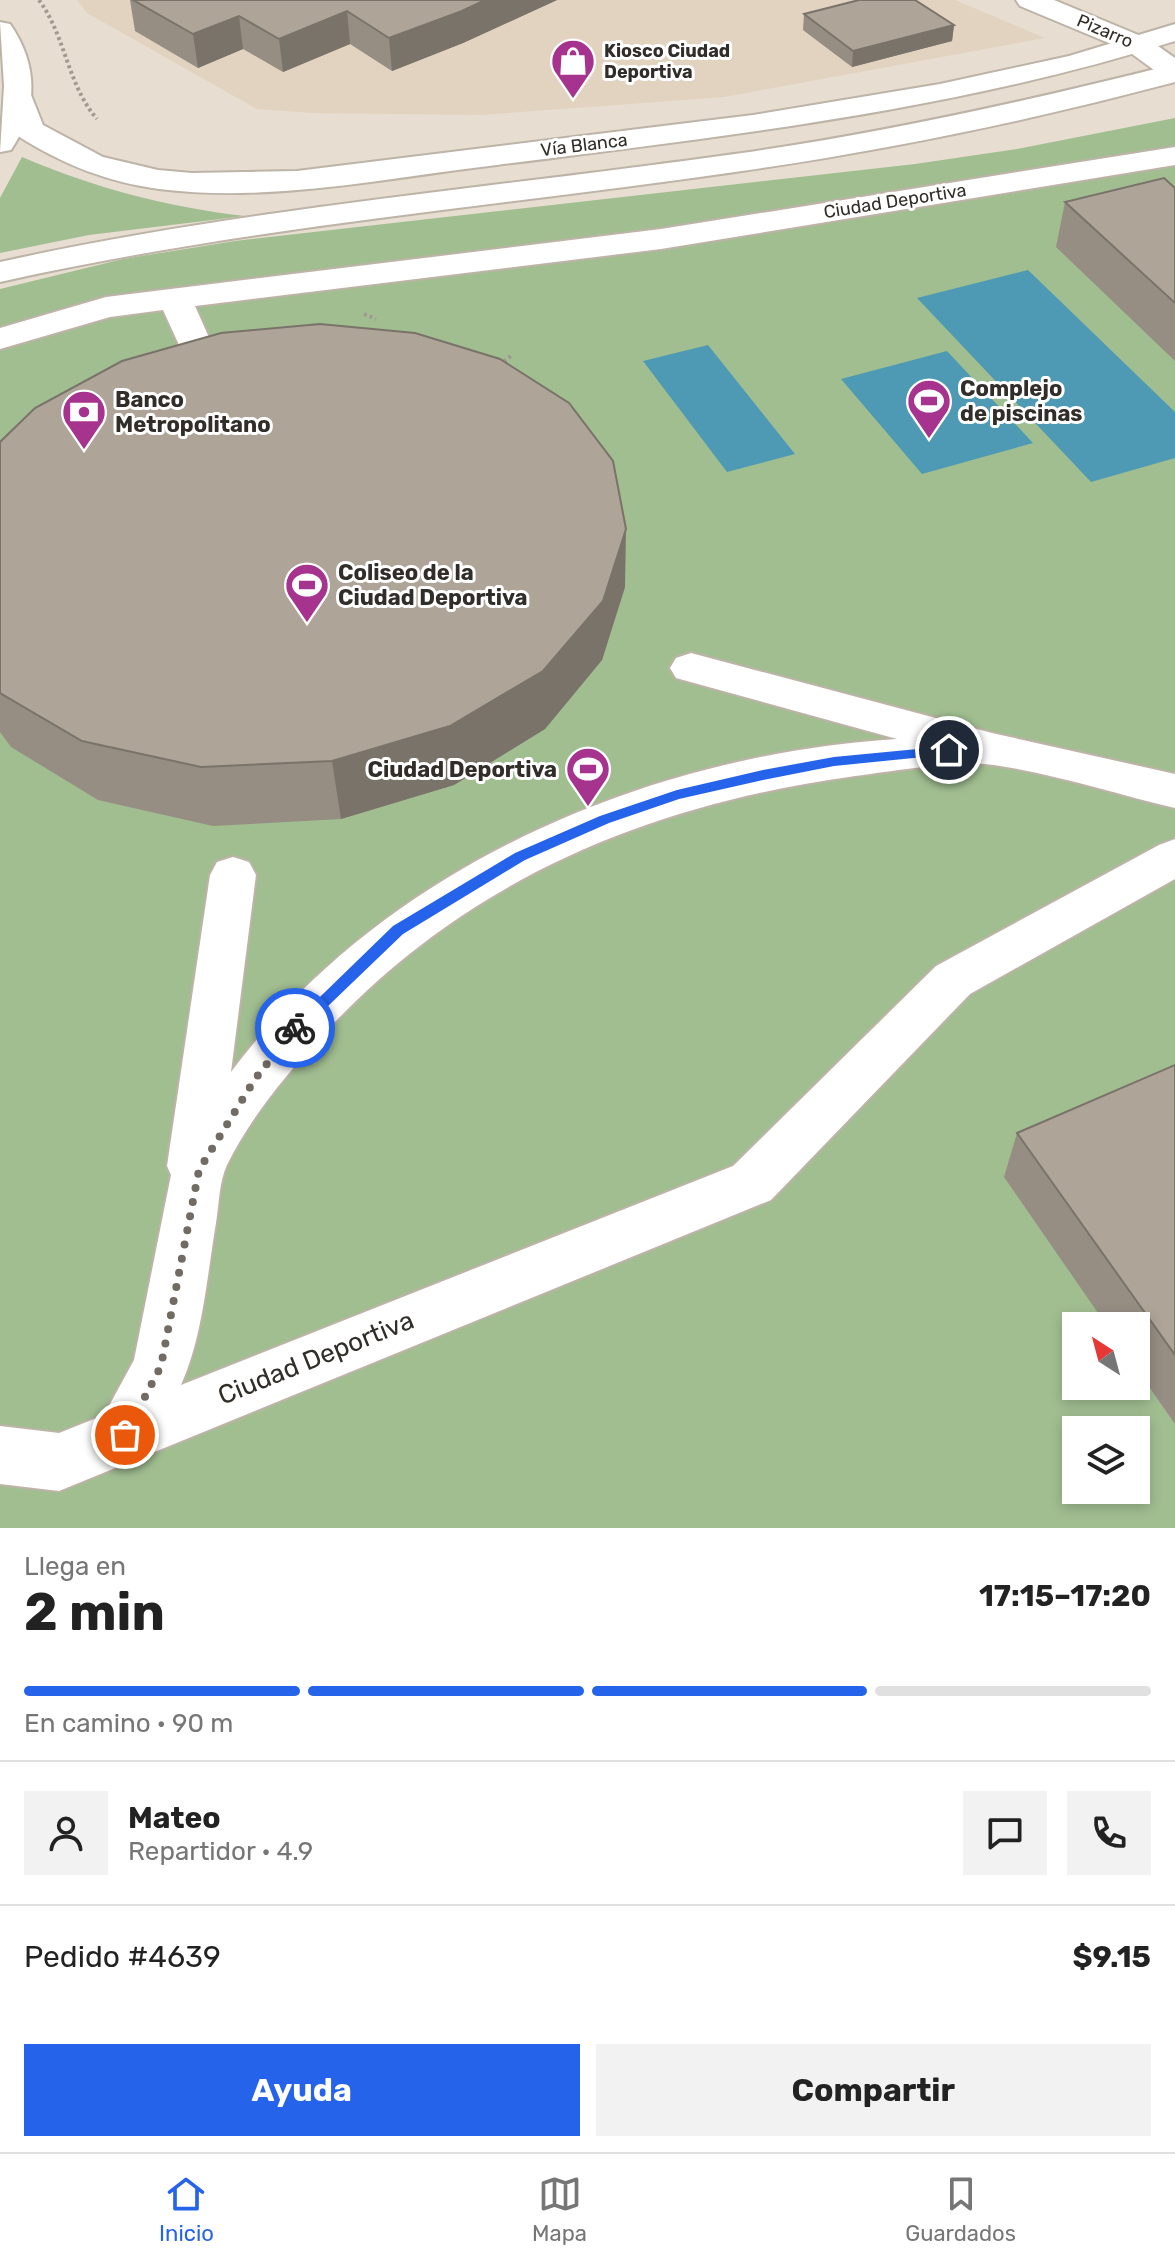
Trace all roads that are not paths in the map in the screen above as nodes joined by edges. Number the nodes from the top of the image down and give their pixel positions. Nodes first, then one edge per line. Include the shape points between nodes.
1 (1030, 0) edge
2 (0, 30) edge
3 (1175, 32) edge
4 (1138, 45) junction
5 (1175, 72) edge
6 (19, 96) junction
7 (0, 143) edge
8 (1175, 156) edge
9 (0, 272) edge
10 (174, 297) junction
11 (0, 339) edge
12 (197, 351) edge
13 (691, 668) dead end
14 (992, 749) junction
15 (1175, 791) edge
16 (1175, 857) edge
17 (233, 875) dead end
18 (172, 1318) junction
19 (125, 1435) junction
20 (0, 1455) edge

1 - 4 main road, Pizarro
2 - 6 main road via 18,64
3 - 4 main road, Vía Blanca
4 - 5 main road, Pizarro
4 - 6 main road, Vía Blanca via 1011,78 753,124 243,184 163,182 82,160 29,130
5 - 9 main road, Vía Blanca via 1058,105 744,162 335,213 85,252
6 - 7 main road
8 - 10 main road, Ciudad Deportiva via 661,239
10 - 11 main road, Ciudad Deportiva via 106,307
10 - 12 main road
13 - 14 main road
14 - 15 main road
14 - 18 main road via 834,761 677,795 605,819 520,857 398,930 306,1014 255,1079 199,1170
16 - 19 main road, Ciudad Deportiva via 953,980 752,1183
17 - 18 main road
18 - 19 main road via 161,1366
19 - 20 main road, Ciudad Deportiva via 59,1462

